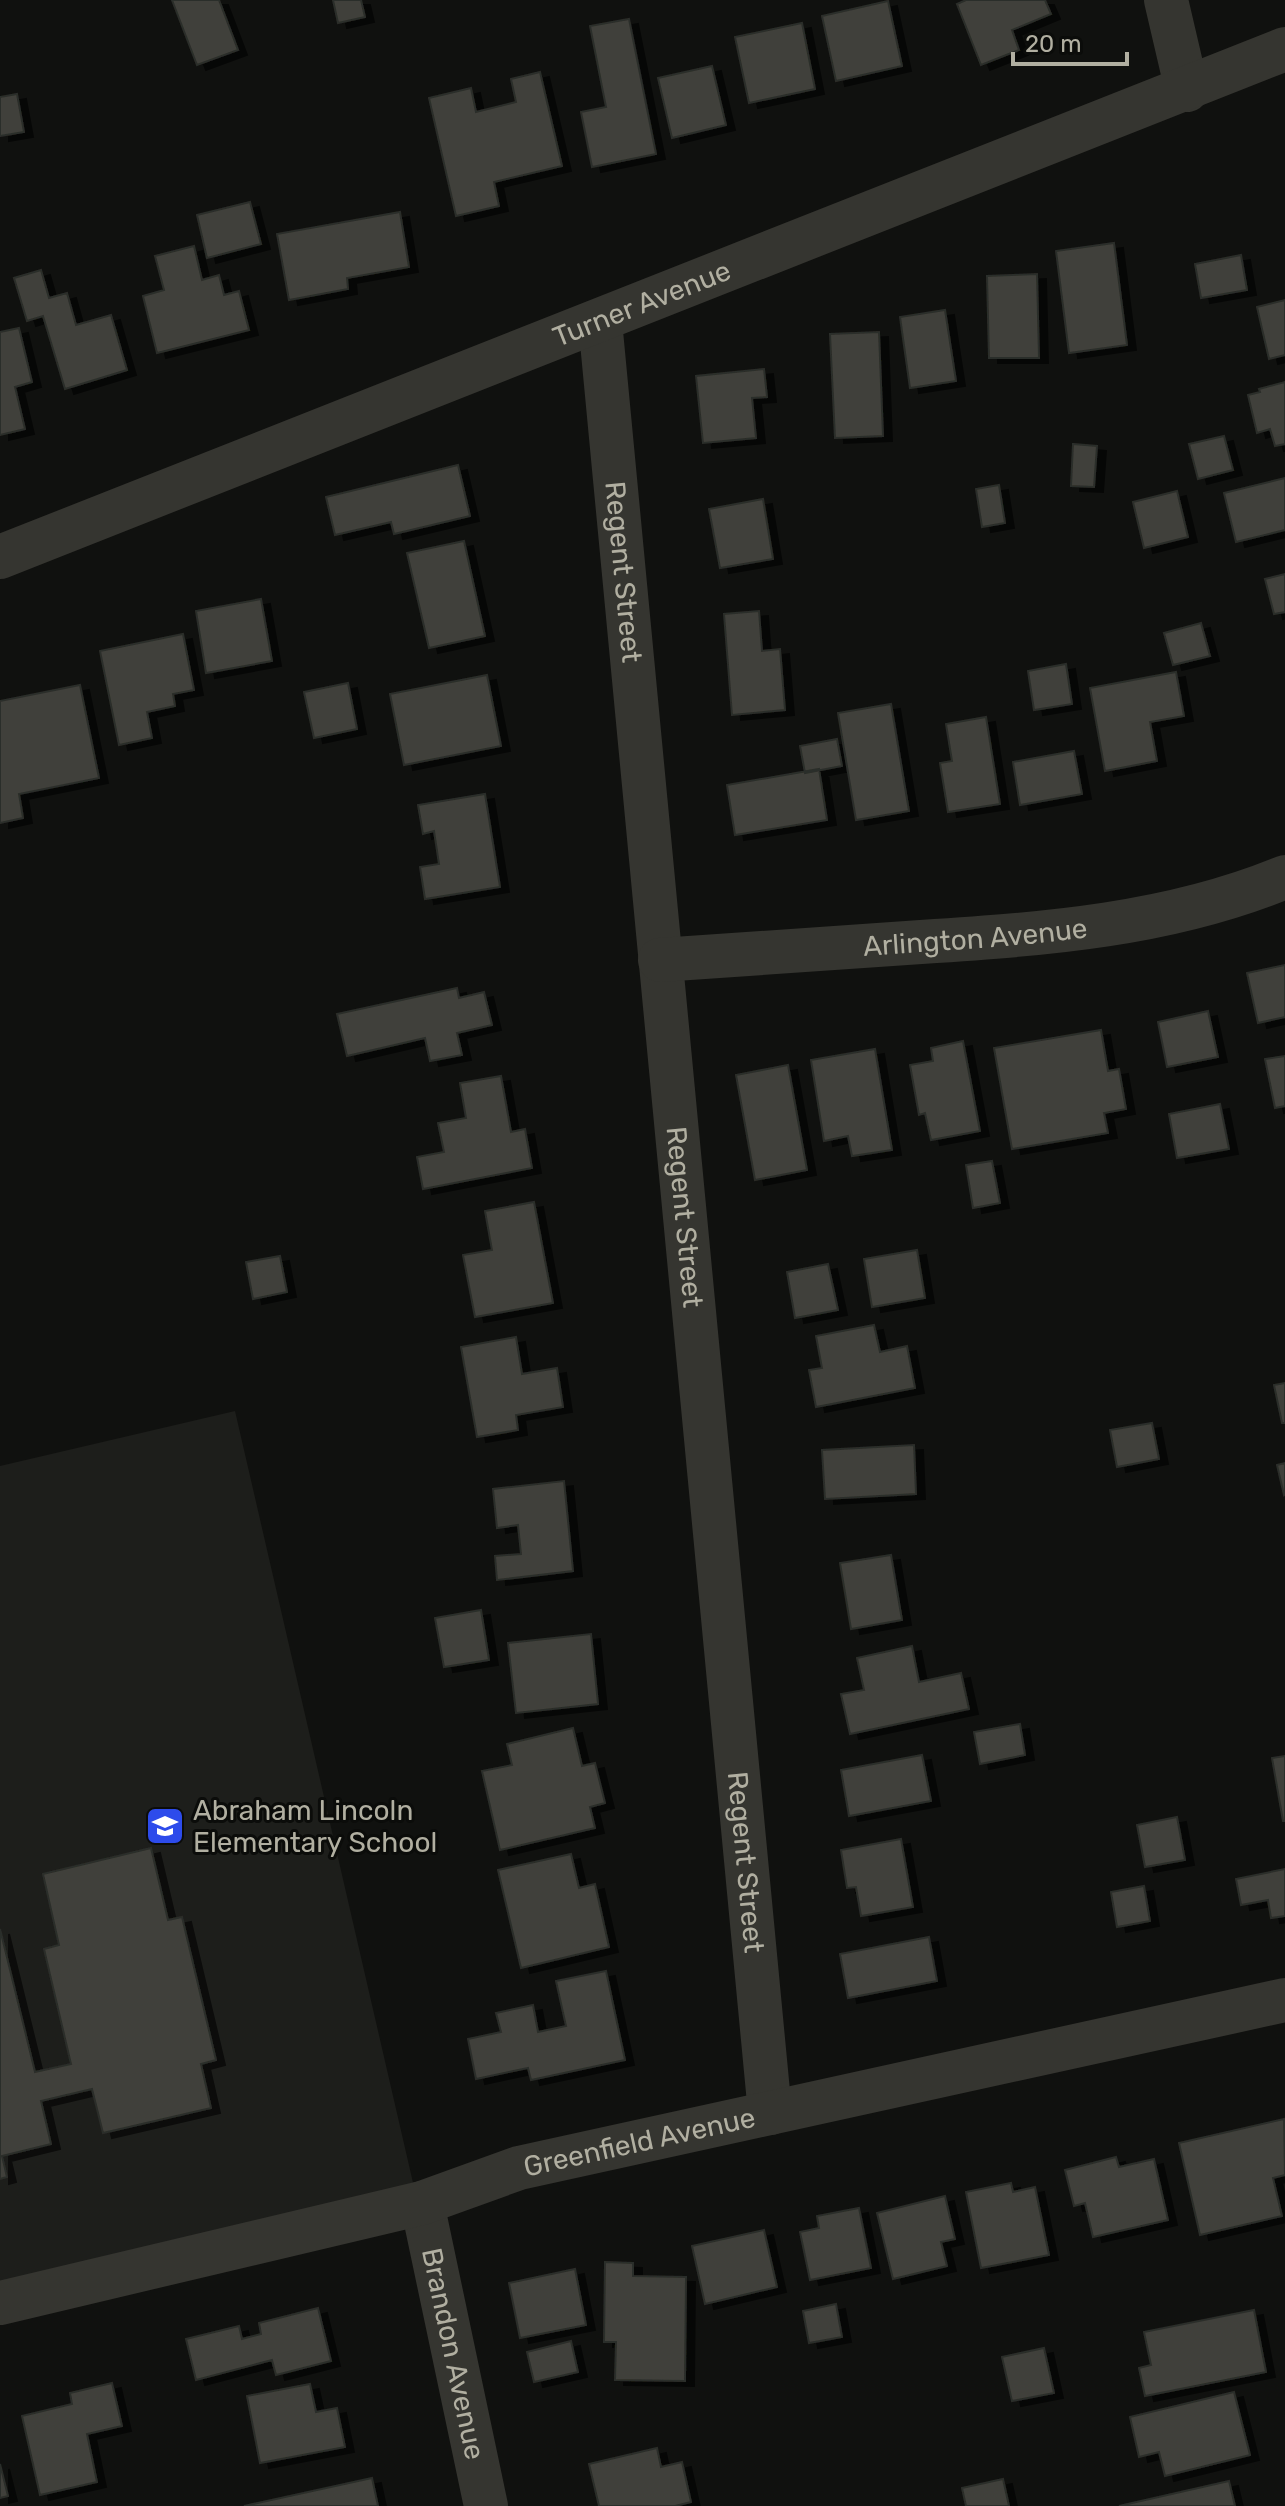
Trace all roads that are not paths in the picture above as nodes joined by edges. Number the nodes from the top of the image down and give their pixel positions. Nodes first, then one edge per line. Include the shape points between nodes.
1 (1166, 0) edge
2 (1285, 49) edge
3 (1187, 90) junction
4 (600, 321) junction
5 (0, 557) edge
6 (1285, 877) edge
7 (660, 960) junction
8 (1285, 2000) edge
9 (770, 2113) junction
10 (422, 2203) junction
11 (0, 2303) edge
12 (486, 2506) edge

1 - 3 street
2 - 3 street, Turner Avenue
3 - 4 street, Turner Avenue
4 - 5 street, Turner Avenue
4 - 7 street, Regent Street
6 - 7 street, Arlington Avenue via 1232,897 1092,928
7 - 9 street, Regent Street
8 - 9 street, Greenfield Avenue
9 - 10 street, Greenfield Avenue via 519,2168
10 - 11 street, Greenfield Avenue
10 - 12 street, Brandon Avenue

